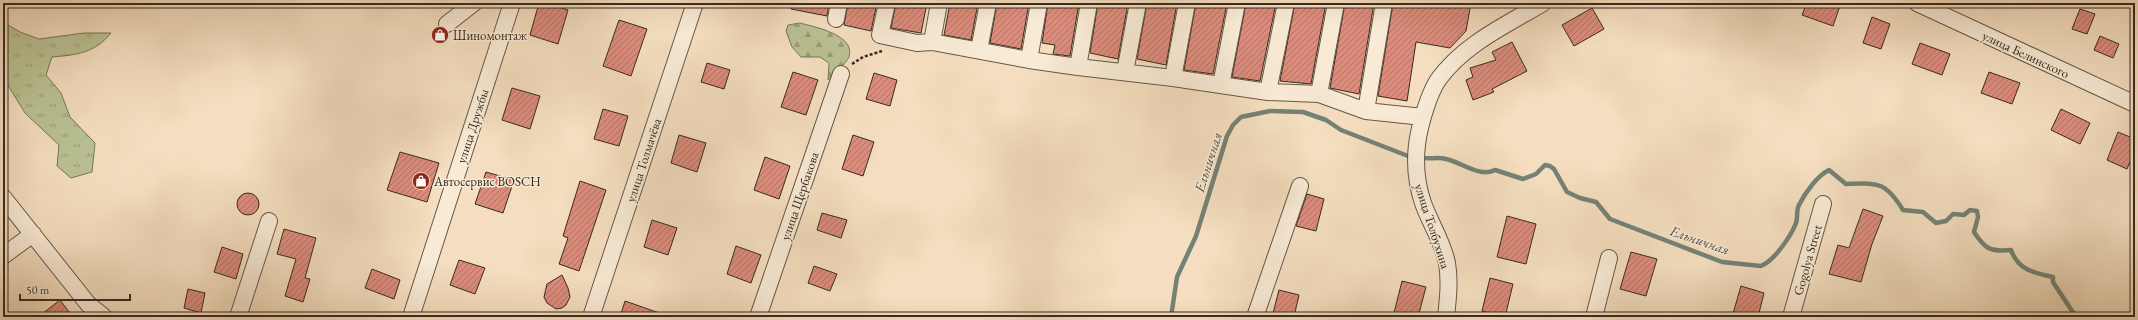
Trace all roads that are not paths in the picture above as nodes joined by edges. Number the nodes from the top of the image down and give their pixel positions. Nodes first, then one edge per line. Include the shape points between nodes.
1 (474, 3) edge
2 (512, 3) edge
3 (695, 3) edge
4 (839, 3) edge
5 (887, 3) edge
6 (939, 3) edge
7 (988, 3) edge
8 (1039, 3) edge
9 (1089, 3) edge
10 (1138, 3) edge
11 (1187, 3) edge
12 (1237, 3) edge
13 (1286, 3) edge
14 (1336, 3) edge
15 (1384, 3) edge
16 (1543, 3) edge
17 (1917, 3) edge
18 (836, 19) dead end
19 (447, 24) dead end
20 (932, 42) junction
21 (979, 50) junction
22 (1029, 60) junction
23 (1078, 67) junction
24 (1125, 72) junction
25 (841, 74) road end
26 (1173, 78) junction
27 (1221, 85) junction
28 (1268, 92) junction
29 (1319, 94) junction
30 (2135, 104) edge
31 (1366, 111) junction
32 (1423, 117) junction
33 (1300, 186) dead end
34 (3, 197) edge
35 (1824, 204) dead end
36 (269, 221) dead end
37 (32, 234) junction
38 (3, 256) edge
39 (1609, 258) dead end
40 (104, 317) edge
41 (238, 317) edge
42 (411, 317) edge
43 (591, 317) edge
44 (758, 317) edge
45 (1255, 317) edge
46 (1446, 317) edge
47 (1594, 317) edge
48 (1791, 317) edge

1 - 19 street
2 - 42 street, улица Дружбы
3 - 43 street, улица Толмачёва
4 - 18 street
5 - 20 street via 880,35 917,43
6 - 20 street
7 - 21 street
8 - 22 street
9 - 23 street
10 - 24 street
11 - 26 street
12 - 27 street
13 - 28 street
14 - 29 street
15 - 31 street
16 - 32 street via 1488,35 1459,58 1438,80
17 - 30 street, улица Белинского
20 - 21 street
21 - 22 street
22 - 23 street
23 - 24 street
24 - 26 street
25 - 44 street, улица Щербакова
26 - 27 street
27 - 28 street
28 - 29 street
29 - 31 street
31 - 32 street
32 - 46 street, улица Толбухина via 1416,172 1424,204 1447,262 1449,278
33 - 45 street
34 - 37 street
35 - 48 street, Gogolya Street
36 - 41 street
37 - 38 street
37 - 40 street via 88,304
39 - 47 street

